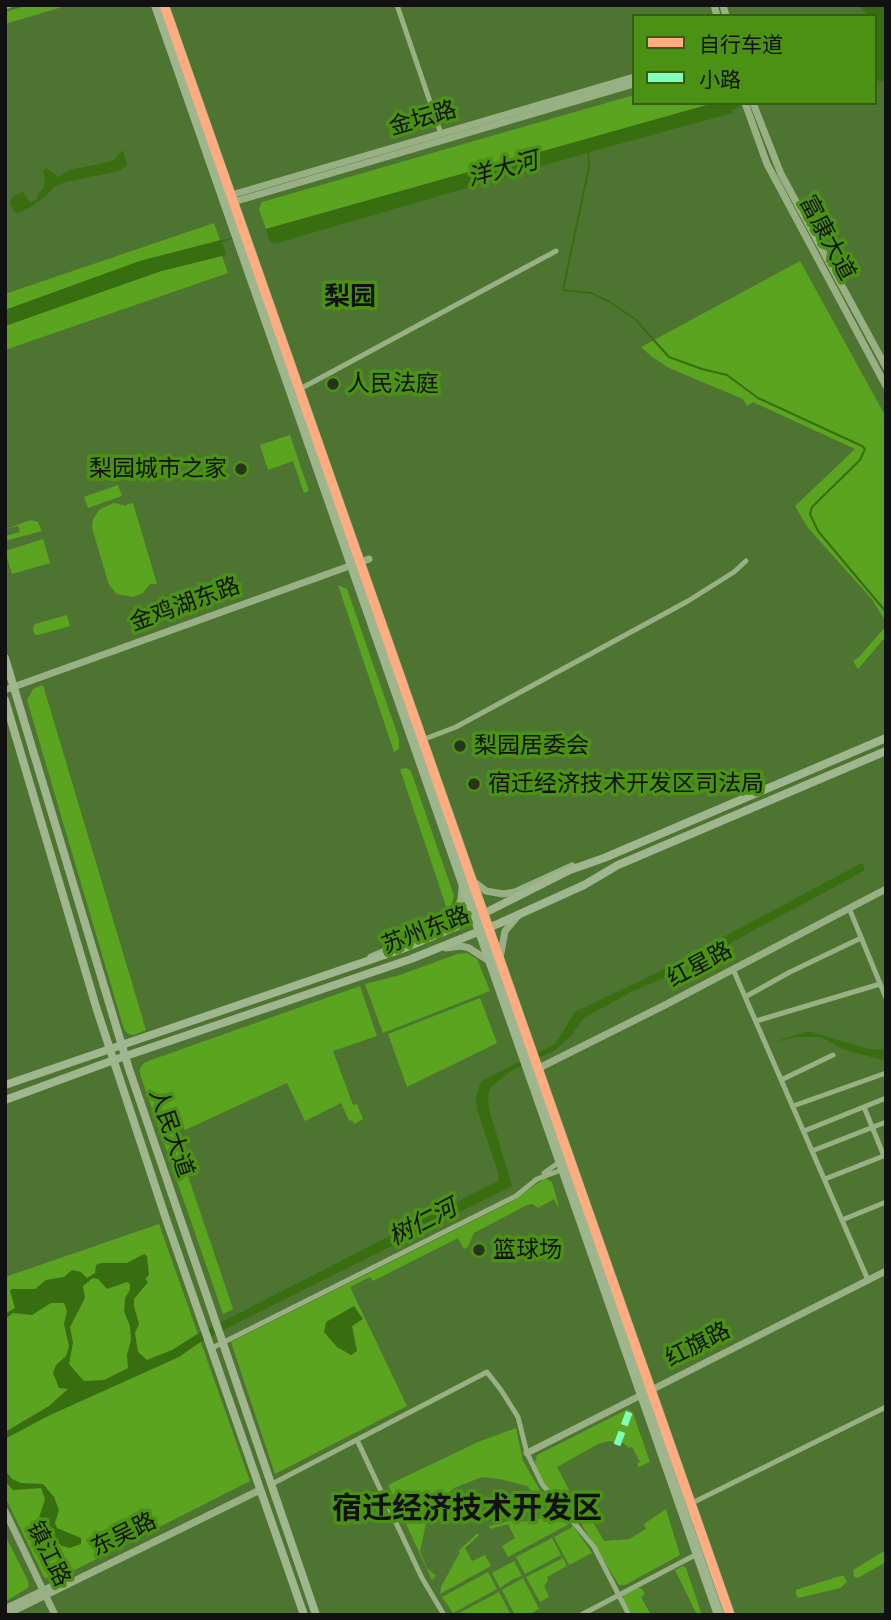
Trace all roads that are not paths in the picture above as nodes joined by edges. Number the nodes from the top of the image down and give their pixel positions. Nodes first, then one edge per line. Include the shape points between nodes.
1 (156, 5) edge
2 (164, 5) edge
3 (397, 5) edge
4 (632, 78) edge
5 (632, 85) edge
6 (746, 105) edge
7 (754, 105) edge
8 (442, 137) junction
9 (228, 200) junction
10 (556, 251) dead end
11 (884, 364) edge
12 (875, 366) junction
13 (886, 386) edge
14 (296, 392) junction
15 (746, 561) dead end
16 (361, 562) junction
17 (5, 658) edge
18 (9, 689) edge
19 (5, 699) edge
20 (26, 728) junction
21 (15, 731) junction
22 (886, 738) edge
23 (421, 740) junction
24 (886, 751) edge
25 (604, 858) junction
26 (465, 878) junction
27 (886, 889) edge
28 (849, 908) junction
29 (521, 914) junction
30 (479, 915) junction
31 (484, 929) junction
32 (444, 931) junction
33 (861, 938) junction
34 (449, 943) junction
35 (496, 963) junction
36 (353, 966) junction
37 (733, 969) junction
38 (356, 977) junction
39 (880, 984) junction
40 (745, 997) junction
41 (886, 998) edge
42 (756, 1021) junction
43 (122, 1045) junction
44 (110, 1048) junction
45 (833, 1055) dead end
46 (126, 1056) junction
47 (114, 1060) junction
48 (533, 1071) junction
49 (886, 1073) edge
50 (781, 1080) junction
51 (5, 1085) edge
52 (886, 1098) edge
53 (5, 1100) edge
54 (793, 1106) junction
55 (864, 1107) junction
56 (886, 1122) edge
57 (872, 1127) junction
58 (804, 1131) junction
59 (812, 1151) junction
60 (885, 1155) edge
61 (159, 1158) junction
62 (148, 1161) junction
63 (563, 1165) junction
64 (825, 1179) junction
65 (886, 1202) edge
66 (842, 1220) junction
67 (886, 1271) edge
68 (868, 1280) junction
69 (204, 1290) junction
70 (193, 1294) junction
71 (222, 1342) junction
72 (212, 1348) junction
73 (646, 1393) junction
74 (886, 1407) edge
75 (357, 1440) junction
76 (527, 1454) junction
77 (270, 1485) junction
78 (260, 1488) junction
79 (685, 1505) junction
80 (5, 1511) edge
81 (702, 1552) junction
82 (45, 1593) junction
83 (618, 1595) junction
84 (5, 1609) edge
85 (5, 1615) edge
86 (55, 1615) edge
87 (303, 1615) edge
88 (316, 1615) edge
89 (444, 1615) edge
90 (581, 1615) edge
91 (629, 1615) edge
92 (719, 1615) edge
93 (730, 1615) edge

1 - 9 highway
2 - 9 highway
3 - 8 street
4 - 8 street, 金坛路
5 - 8 street, 金坛路
6 - 12 street, 富康大道 via 767,164
7 - 11 street, 富康大道 via 781,174
8 - 9 street, 金坛路
9 - 14 highway
10 - 14 street
11 - 12 street
12 - 13 street, 富康大道
14 - 16 highway
15 - 23 street via 688,601 456,727
16 - 18 street, 金鸡湖东路
16 - 23 highway
16 - 26 highway
17 - 18 main road, 人民大道
18 - 20 main road, 人民大道
19 - 21 main road, 人民大道
20 - 21 main road
20 - 43 main road, 人民大道
21 - 44 main road, 人民大道
22 - 25 main road, 苏州东路
23 - 26 highway
24 - 29 main road, 苏州东路 via 629,860
25 - 26 street via 503,894
25 - 30 main road, 苏州东路
26 - 30 highway
26 - 36 street via 461,900 448,924
27 - 28 street, 红星路
28 - 33 street
28 - 37 street, 红星路
29 - 31 main road, 苏州东路
29 - 35 street via 505,931
30 - 31 highway
30 - 32 main road, 苏州东路
31 - 34 main road, 苏州东路
31 - 35 highway
32 - 34 street
32 - 36 main road, 苏州东路
33 - 39 street
33 - 40 street
34 - 38 main road, 苏州东路
35 - 38 street via 478,952 453,946
35 - 48 highway
36 - 43 main road, 苏州东路
37 - 40 street
37 - 48 street, 红星路
38 - 46 main road, 苏州东路
39 - 41 street
39 - 42 street
40 - 42 street
42 - 50 street
43 - 44 main road, 苏州东路
43 - 46 main road, 人民大道
44 - 47 main road, 人民大道
44 - 51 main road, 苏州东路
45 - 50 street
46 - 47 main road, 苏州东路
46 - 61 main road, 人民大道
47 - 53 main road, 苏州东路
47 - 62 main road, 人民大道
48 - 63 highway
48 - 73 highway
49 - 54 street
50 - 54 street
52 - 55 street
54 - 58 street
55 - 57 street
55 - 58 street
56 - 57 street
57 - 59 street
57 - 60 street
58 - 59 street
59 - 64 street
60 - 64 street
61 - 62 main road
61 - 69 main road, 人民大道
62 - 70 main road, 人民大道
63 - 71 street via 528,1182 515,1194
63 - 73 highway
64 - 66 street
65 - 66 street
66 - 68 street
67 - 68 street, 红旗路
68 - 73 street, 红旗路
69 - 70 main road
69 - 71 main road, 人民大道
70 - 72 main road, 人民大道
71 - 72 street
71 - 77 main road, 人民大道
72 - 78 main road, 人民大道
73 - 76 street, 红旗路
73 - 79 highway
74 - 79 street
75 - 76 street via 487,1372 518,1418
75 - 77 street
75 - 89 street
76 - 83 street via 553,1500 594,1547
77 - 88 main road, 人民大道
78 - 82 street, 东吴路
78 - 87 main road, 人民大道
79 - 81 highway
80 - 82 street, 镇江路
81 - 83 street
81 - 92 highway
81 - 93 highway
82 - 84 street, 东吴路
82 - 85 street, 东吴路
82 - 86 street, 镇江路
83 - 90 street
83 - 91 street

